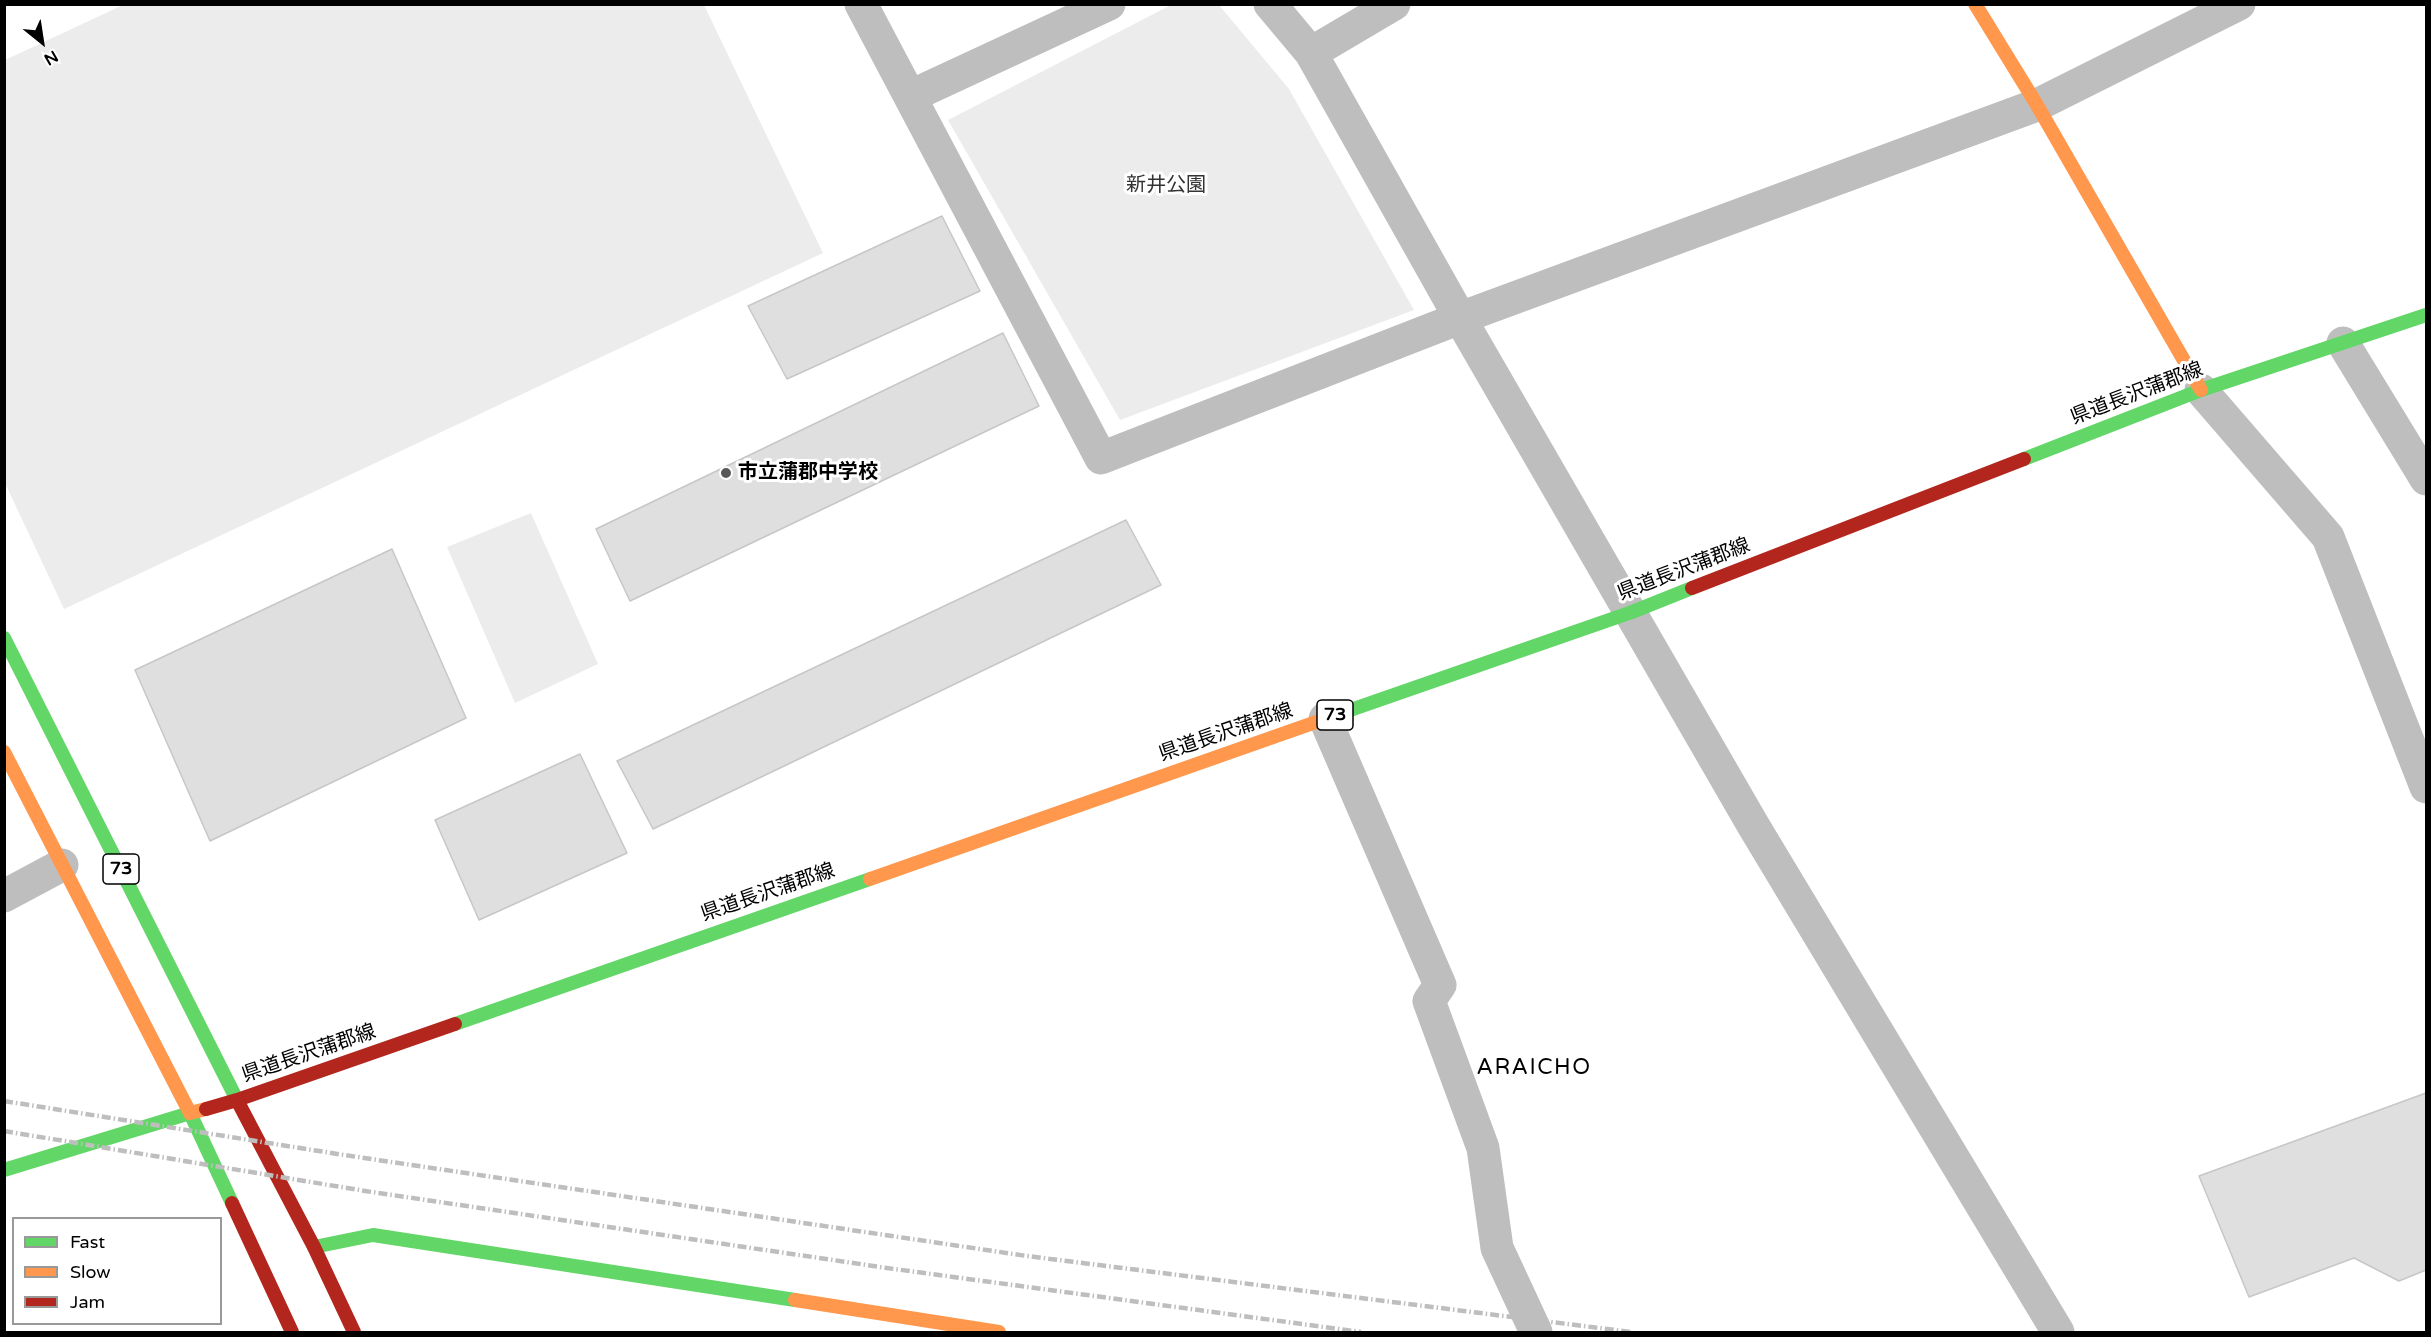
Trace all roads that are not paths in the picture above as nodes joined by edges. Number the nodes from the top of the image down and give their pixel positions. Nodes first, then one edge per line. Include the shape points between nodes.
1 (861, 4) edge
2 (1108, 4) edge
3 (1270, 4) edge
4 (1394, 4) edge
5 (1975, 4) edge
6 (2239, 4) edge
7 (1311, 53) junction
8 (911, 96) junction
9 (2037, 105) junction
10 (2427, 315) edge
11 (1460, 318) junction
12 (2343, 343) junction
13 (2200, 390) junction
14 (2427, 479) edge
15 (1632, 612) junction
16 (4, 638) edge
17 (1325, 719) junction
18 (4, 752) edge
19 (2427, 787) edge
20 (62, 865) junction
21 (4, 896) edge
22 (237, 1100) junction
23 (190, 1113) junction
24 (4, 1170) edge
25 (314, 1247) junction
26 (292, 1332) edge
27 (354, 1332) edge
28 (999, 1332) edge
29 (1536, 1332) edge
30 (2058, 1332) edge

1 - 8 street
2 - 8 street
3 - 7 street
4 - 7 street
5 - 9 main road
6 - 9 street
7 - 11 street
8 - 11 street via 1101,458
9 - 11 street
9 - 13 main road
10 - 12 main road, 県道長沢蒲郡線 / 73
11 - 15 street
12 - 13 main road, 県道長沢蒲郡線 / 73
12 - 14 street
13 - 15 main road, 県道長沢蒲郡線 / 73
13 - 19 street via 2328,537
15 - 17 main road, 県道長沢蒲郡線 / 73
15 - 30 street via 1754,825
16 - 22 main road, 県道長沢蒲郡線 / 73
17 - 22 main road, 県道長沢蒲郡線 / 73
17 - 29 street via 1440,985 1430,1001 1483,1148 1497,1248
18 - 20 main road, 73
20 - 21 street
20 - 23 main road, 73
22 - 23 main road, 県道長沢蒲郡線 / 73
22 - 25 main road
23 - 24 main road, 県道長沢蒲郡線
23 - 26 main road
25 - 27 main road
25 - 28 main road via 373,1235

